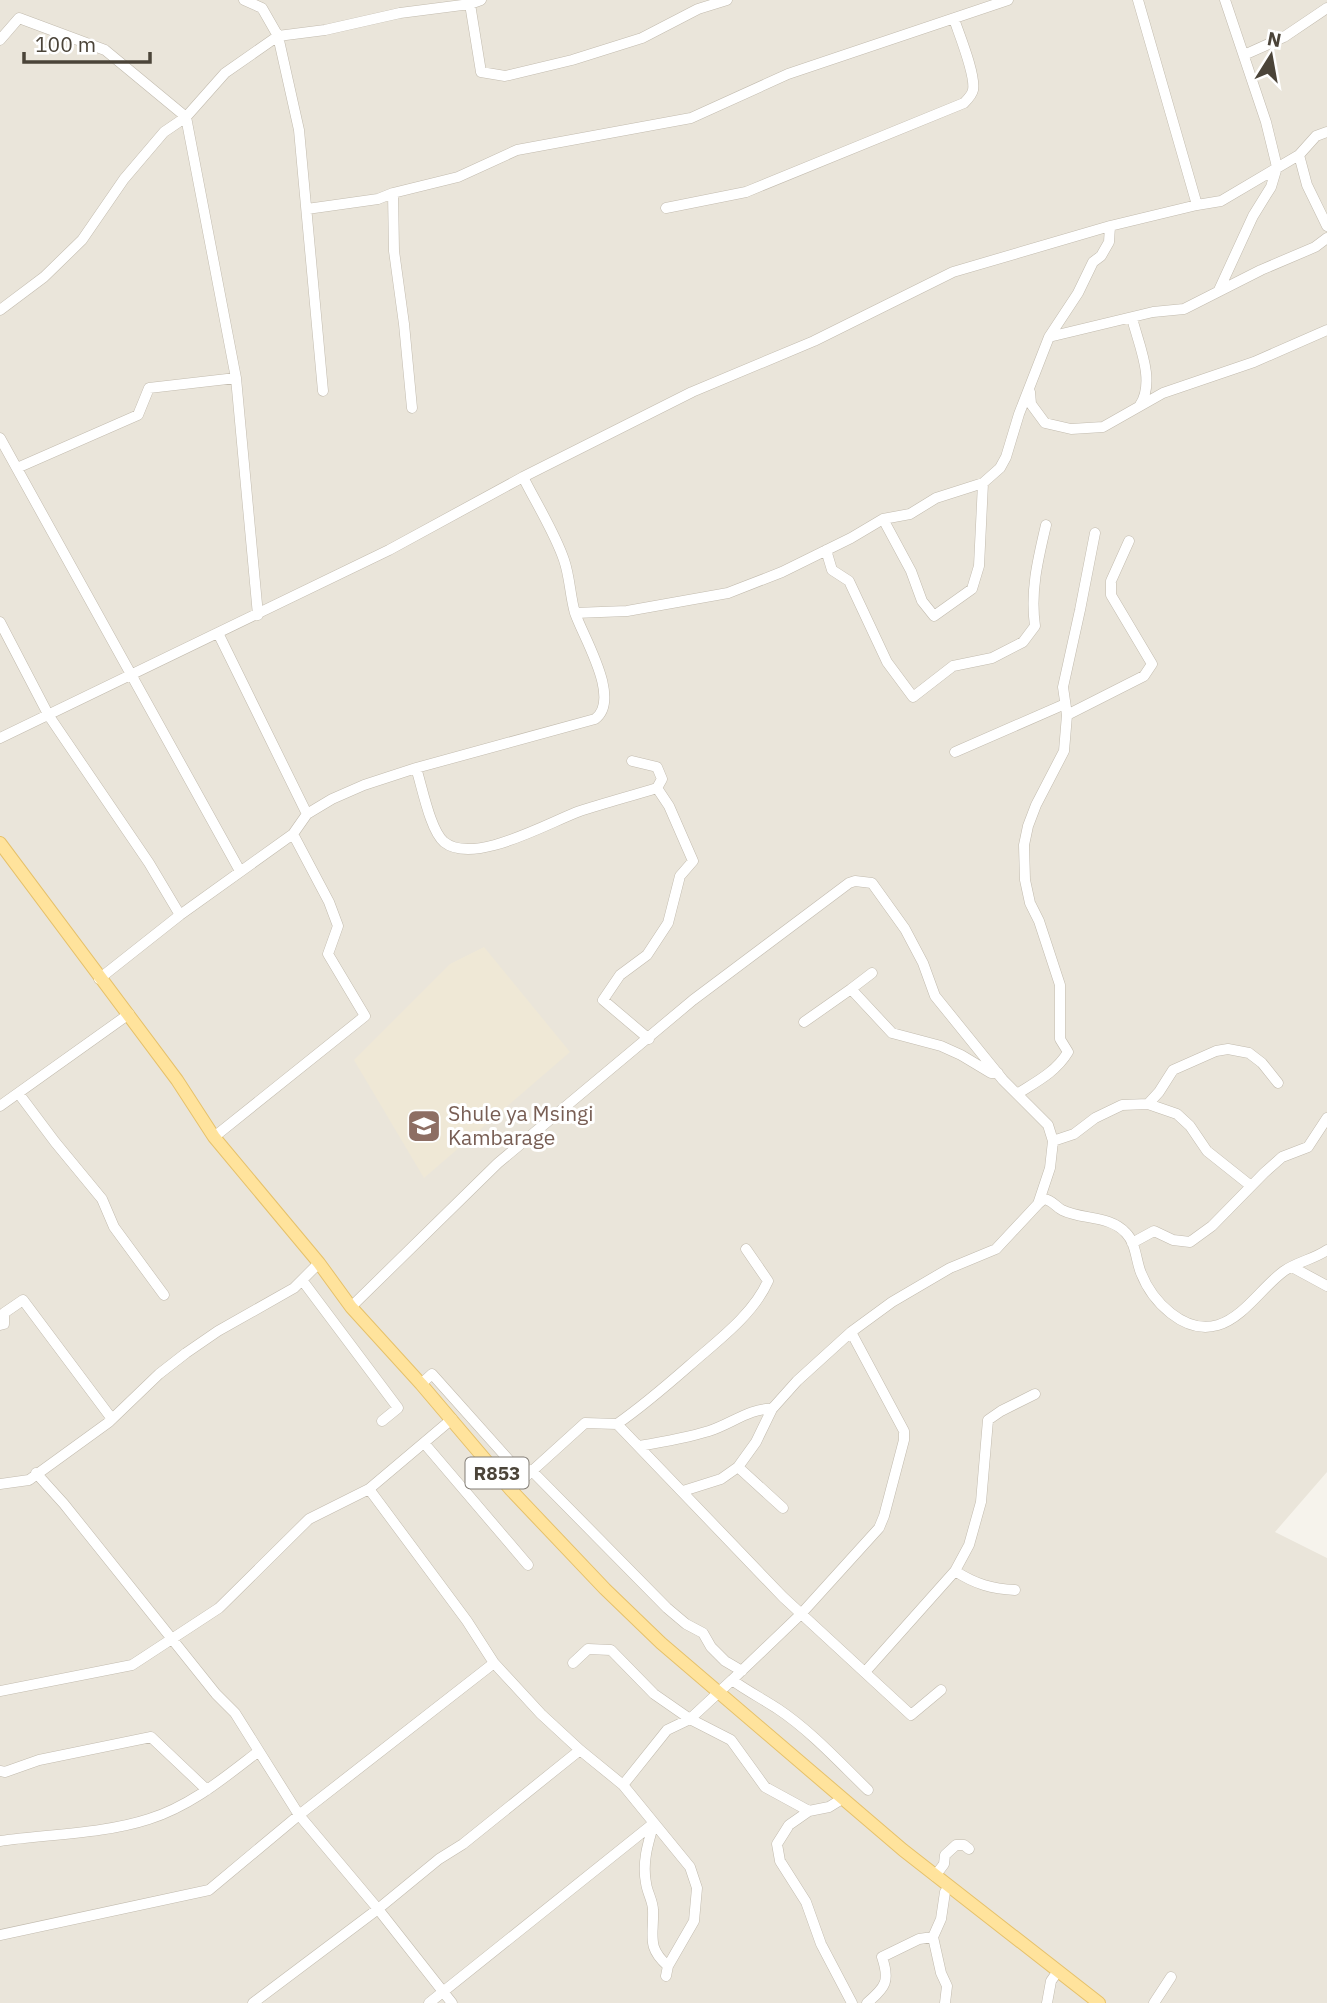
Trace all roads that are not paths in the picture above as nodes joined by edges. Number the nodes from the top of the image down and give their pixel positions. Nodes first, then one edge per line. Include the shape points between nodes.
1 (244, 0) edge
2 (481, 0) edge
3 (727, 0) edge
4 (1008, 0) edge
5 (1138, 0) edge
6 (1225, 0) edge
7 (470, 4) junction
8 (1327, 8) edge
9 (954, 19) junction
10 (278, 36) junction
11 (0, 40) edge
12 (1244, 55) junction
13 (186, 117) junction
14 (1327, 132) edge
15 (1299, 155) junction
16 (1277, 167) junction
17 (393, 193) junction
18 (1197, 205) junction
19 (666, 208) dead end
20 (307, 209) junction
21 (1110, 226) junction
22 (1327, 226) edge
23 (1327, 238) edge
24 (1219, 289) junction
25 (0, 310) edge
26 (1132, 318) junction
27 (1327, 330) edge
28 (1049, 337) junction
29 (236, 378) junction
30 (1029, 389) junction
31 (323, 391) dead end
32 (1140, 405) junction
33 (412, 408) dead end
34 (1, 441) edge
35 (17, 468) junction
36 (523, 477) junction
37 (983, 483) junction
38 (883, 519) junction
39 (1046, 525) dead end
40 (1095, 533) dead end
41 (1129, 541) dead end
42 (826, 550) junction
43 (575, 613) junction
44 (258, 615) junction
45 (0, 622) edge
46 (218, 633) junction
47 (131, 676) junction
48 (1066, 710) junction
49 (49, 716) junction
50 (0, 738) edge
51 (955, 752) dead end
52 (632, 761) dead end
53 (416, 768) junction
54 (657, 788) junction
55 (307, 814) junction
56 (293, 834) junction
57 (0, 843) edge
58 (240, 871) junction
59 (180, 915) junction
60 (872, 973) dead end
61 (99, 979) junction
62 (851, 989) junction
63 (129, 1014) junction
64 (804, 1021) dead end
65 (649, 1039) junction
66 (999, 1073) junction
67 (1278, 1083) dead end
68 (19, 1094) junction
69 (1017, 1094) junction
70 (1148, 1104) junction
71 (0, 1106) edge
72 (1327, 1118) edge
73 (214, 1137) junction
74 (1053, 1141) junction
75 (1251, 1186) junction
76 (1038, 1204) junction
77 (1132, 1242) junction
78 (746, 1249) dead end
79 (1327, 1250) edge
80 (319, 1264) junction
81 (1292, 1267) junction
82 (302, 1280) junction
83 (1327, 1286) edge
84 (164, 1294) dead end
85 (351, 1307) junction
86 (0, 1325) edge
87 (851, 1332) junction
88 (421, 1384) junction
89 (1035, 1394) dead end
90 (772, 1409) junction
91 (112, 1419) junction
92 (452, 1419) junction
93 (382, 1421) dead end
94 (617, 1424) junction
95 (424, 1443) junction
96 (639, 1446) junction
97 (738, 1467) junction
98 (36, 1473) junction
99 (528, 1473) junction
100 (0, 1484) edge
101 (369, 1489) junction
102 (511, 1490) junction
103 (683, 1491) junction
104 (783, 1508) dead end
105 (528, 1565) dead end
106 (955, 1571) junction
107 (1015, 1590) dead end
108 (802, 1614) junction
109 (173, 1639) junction
110 (573, 1662) dead end
111 (494, 1663) junction
112 (742, 1671) junction
113 (865, 1672) junction
114 (732, 1680) junction
115 (941, 1690) dead end
116 (0, 1691) edge
117 (718, 1692) junction
118 (690, 1719) junction
119 (580, 1750) junction
120 (259, 1751) junction
121 (0, 1771) edge
122 (623, 1785) junction
123 (207, 1790) junction
124 (868, 1790) dead end
125 (842, 1799) junction
126 (809, 1811) junction
127 (299, 1815) junction
128 (654, 1823) junction
129 (0, 1841) edge
130 (969, 1849) dead end
131 (934, 1876) junction
132 (950, 1887) junction
133 (378, 1909) junction
134 (0, 1935) edge
135 (933, 1937) junction
136 (1058, 1971) junction
137 (1171, 1977) dead end
138 (443, 1992) junction
139 (253, 2003) edge
140 (429, 2003) edge
141 (452, 2003) edge
142 (852, 2003) edge
143 (867, 2003) edge
144 (945, 2003) edge
145 (1047, 2003) edge
146 (1099, 2003) edge
147 (1154, 2003) edge

1 - 10 street via 262,8
2 - 7 street
3 - 7 street via 698,9 642,38 505,76 481,72
4 - 9 street
5 - 18 street
6 - 12 street
7 - 10 street
8 - 12 street via 1284,37
9 - 17 street via 788,74 691,118 517,150 458,177
9 - 19 street via 974,84 964,103 746,192
10 - 13 street via 225,73
10 - 20 street via 299,130
11 - 13 street via 19,18 105,50
12 - 16 street
13 - 25 street via 163,132 82,240
13 - 29 street
14 - 15 street via 1316,136
15 - 16 street
15 - 22 street via 1307,185
16 - 18 street via 1221,201
16 - 24 street
17 - 20 street
17 - 33 street via 394,251
18 - 21 street
20 - 31 street
21 - 28 street via 1109,242
21 - 36 street via 953,272 814,341 692,392
23 - 24 street
24 - 26 street via 1184,309
26 - 28 street
26 - 32 street via 1147,377
27 - 32 street
28 - 30 street
29 - 35 street via 149,388 138,415
29 - 44 street
30 - 32 street via 1031,404 1045,423 1071,429 1103,427
30 - 37 street via 1006,457
34 - 35 street
35 - 47 street
36 - 43 street via 564,559
36 - 44 street
37 - 38 street via 936,498 909,514
37 - 38 street via 979,566 972,589 934,616 922,601
38 - 42 street
39 - 42 street via 1032,605 1035,626 1023,642 992,658 953,666 913,697 887,662 849,582 832,570
40 - 48 street via 1063,687
41 - 48 street via 1111,581 1111,595 1152,664 1144,676
42 - 43 street via 728,593 627,611
43 - 53 street via 602,677 600,715
44 - 46 street
45 - 49 street
46 - 47 street
46 - 55 street
47 - 49 street
47 - 58 street
48 - 51 street
48 - 69 street via 1063,751 1036,805 1024,845 1025,880 1060,985 1060,1040 1068,1052 1047,1076
49 - 50 street
49 - 59 street
52 - 54 street via 657,767 662,779
53 - 54 street via 441,839 467,850 514,839 577,812
53 - 55 street via 331,799
54 - 65 street via 693,861 680,876 668,923 647,955 620,975 603,1000
55 - 56 street
56 - 58 street
56 - 73 street via 338,926 328,954 365,1016
57 - 61 main road, R853
58 - 59 street
59 - 61 street
60 - 62 street
61 - 63 main road, R853
62 - 64 street
62 - 66 street via 892,1033 941,1046
63 - 68 street
63 - 73 main road, R853
65 - 66 street via 693,1000 855,881 872,883 885,900 923,962 935,996
65 - 85 street via 498,1163
66 - 69 street
67 - 70 street via 1250,1053 1228,1049 1173,1070
68 - 71 street
68 - 84 street via 103,1199 114,1227
69 - 74 street via 1048,1125
70 - 74 street via 1122,1105 1074,1134
70 - 75 street via 1177,1114 1207,1151
72 - 75 street via 1308,1147 1282,1157
73 - 80 main road, R853
74 - 76 street
75 - 77 street via 1212,1226 1190,1241 1173,1240 1154,1231
76 - 77 street via 1050,1200 1060,1209 1108,1222 1126,1232
76 - 87 street via 996,1249 950,1268
77 - 81 street via 1151,1292 1173,1317 1204,1326 1228,1320
78 - 94 street via 768,1281 762,1293 724,1335 649,1402
79 - 81 street
80 - 82 street
80 - 85 main road, R853
81 - 83 street
82 - 91 street via 186,1353
82 - 93 street via 398,1408
85 - 88 main road, R853
86 - 91 street via 4,1324 4,1312 23,1300
87 - 90 street
87 - 108 street via 904,1431 904,1440 879,1528
88 - 92 main road, R853
88 - 99 street via 432,1374
89 - 106 street via 988,1420 981,1502 969,1545
90 - 96 street via 680,1440
90 - 97 street
91 - 98 street
92 - 95 street
92 - 102 main road, R853
94 - 96 street
94 - 99 street via 585,1423
95 - 101 street
95 - 105 street
96 - 103 street
97 - 103 street via 721,1479
97 - 104 street
98 - 100 street via 29,1480
98 - 109 street
99 - 102 street
99 - 112 street via 667,1608 703,1633 725,1661
101 - 109 street via 309,1519 219,1608
101 - 111 street
102 - 117 main road, R853 via 605,1589
103 - 108 street
106 - 107 street via 995,1589
106 - 113 street
108 - 112 street
108 - 113 street
109 - 116 street via 132,1665
109 - 120 street via 235,1713
110 - 118 street via 588,1649 611,1650 654,1694
111 - 119 street
111 - 127 street
112 - 114 street
113 - 115 street via 911,1715
114 - 117 street
114 - 124 street via 779,1710
117 - 118 street
117 - 125 main road, R853
118 - 122 street via 667,1730
118 - 126 street via 730,1740 765,1787
119 - 122 street
119 - 133 street
120 - 123 street
120 - 127 street
121 - 123 street via 151,1737
122 - 128 street
123 - 129 street via 149,1819
125 - 126 street
125 - 131 main road, R853
126 - 142 street via 789,1825 776,1844 780,1861 806,1902 821,1944
127 - 133 street
127 - 134 street via 209,1890
128 - 128 street via 690,1867 697,1888 694,1920 667,1971 650,1936 653,1909 645,1882 645,1855
128 - 138 street
130 - 131 street via 956,1845
131 - 132 main road, R853
132 - 135 street
132 - 136 main road, R853
133 - 138 street
133 - 139 street
135 - 143 street via 882,1957 886,1980
135 - 144 street via 947,1986
136 - 145 street
136 - 146 main road, R853
137 - 147 street
138 - 140 street
138 - 141 street

